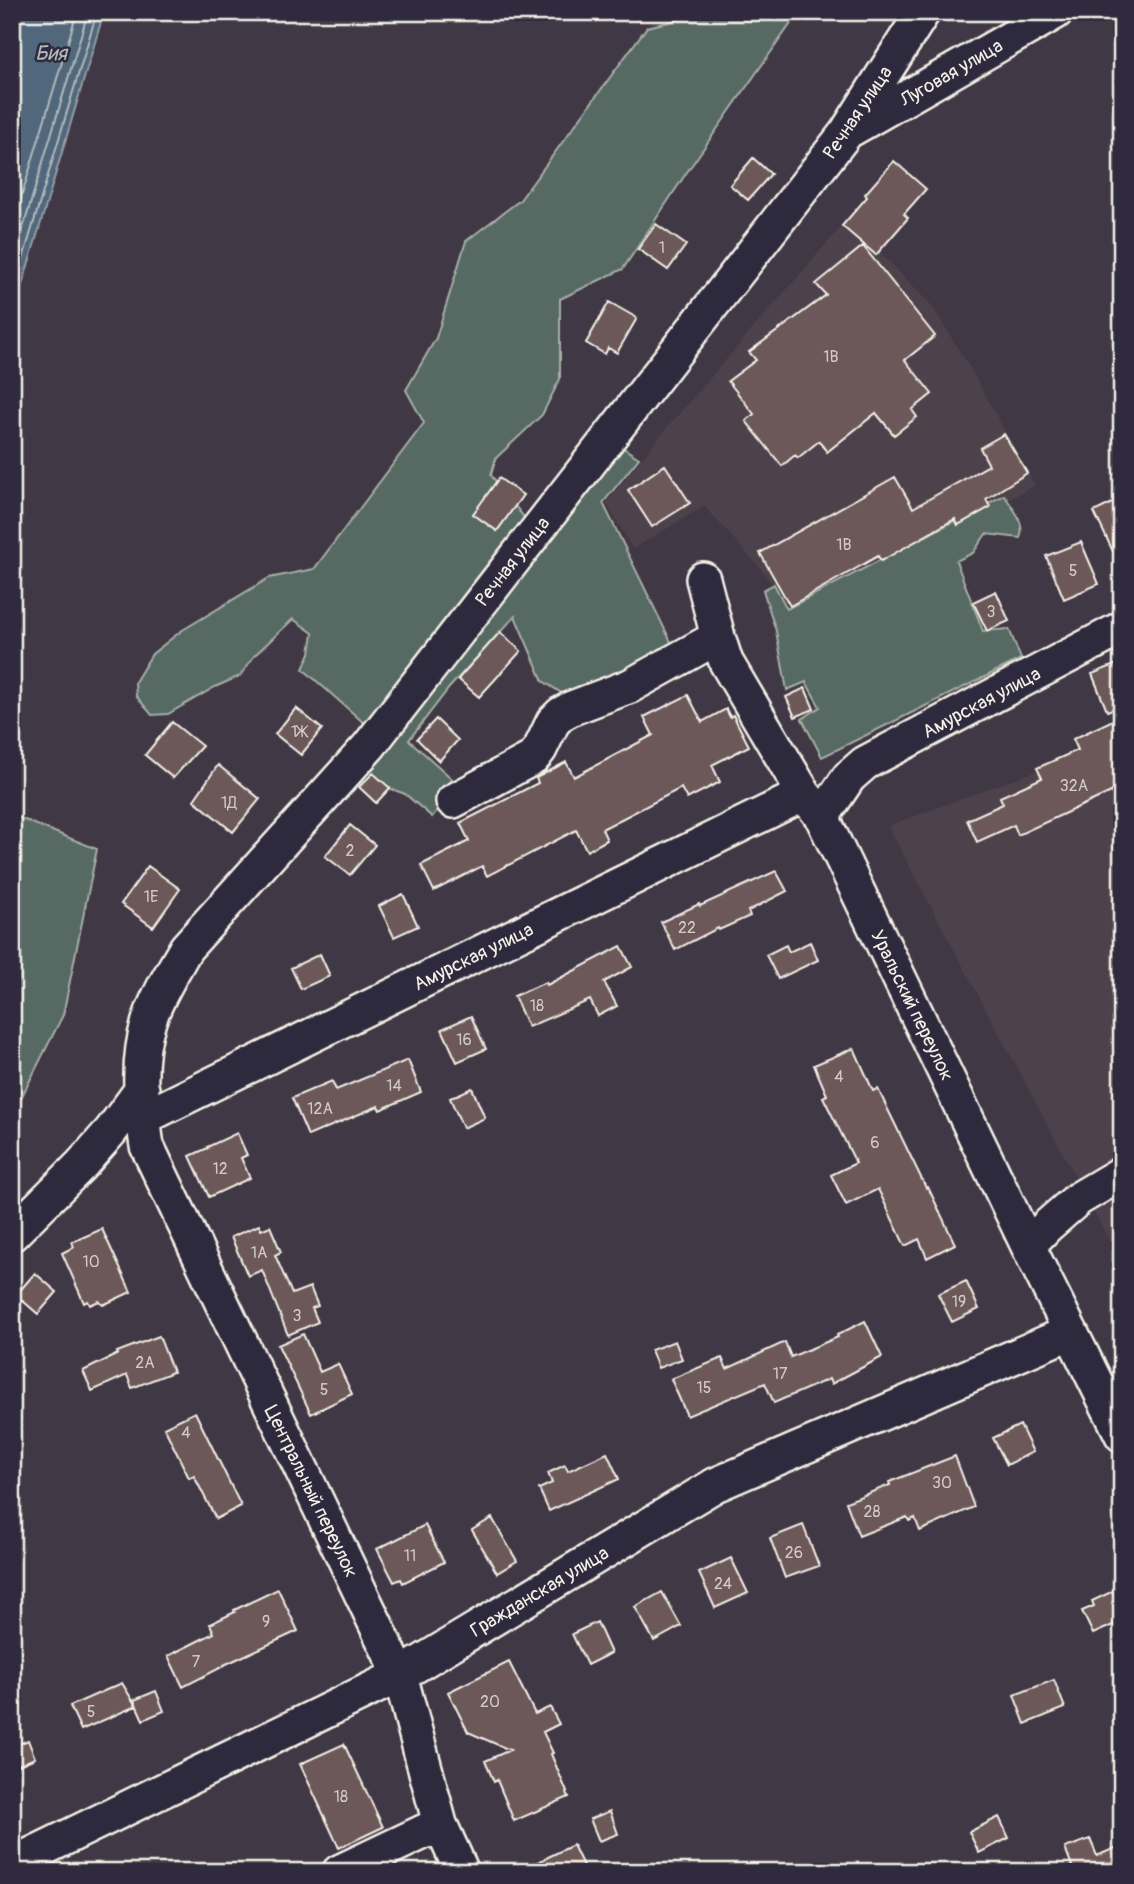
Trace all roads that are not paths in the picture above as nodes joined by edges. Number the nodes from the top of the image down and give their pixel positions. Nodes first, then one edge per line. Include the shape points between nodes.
1 (923, 12) edge
2 (1056, 12) edge
3 (846, 132) junction
4 (704, 579) dead end
5 (1122, 628) edge
6 (718, 637) junction
7 (453, 801) dead end
8 (813, 805) junction
9 (143, 1104) junction
10 (1122, 1173) edge
11 (12, 1234) edge
12 (1028, 1246) junction
13 (1071, 1332) junction
14 (1122, 1435) edge
15 (400, 1675) junction
16 (440, 1824) junction
17 (12, 1864) edge
18 (339, 1872) edge
19 (462, 1872) edge

1 - 3 street, Речная улица
2 - 3 street, Луговая улица
3 - 9 street, Речная улица via 369,746 187,948 149,1020 142,1052
4 - 6 street, Уральский переулок
5 - 8 street, Амурская улица via 865,763
6 - 7 street via 630,686 561,714 533,758
6 - 8 street, Уральский переулок via 726,662
8 - 9 street, Амурская улица
8 - 12 street, Уральский переулок
9 - 11 street via 111,1130
9 - 15 street, Центральный переулок via 146,1146
10 - 12 street via 1078,1199
12 - 13 street, Уральский переулок
13 - 14 street, Уральский переулок
13 - 15 street, Гражданская улица via 715,1485
15 - 16 street, Центральный переулок
15 - 17 street, Гражданская улица
16 - 18 street
16 - 19 street, Центральный переулок

